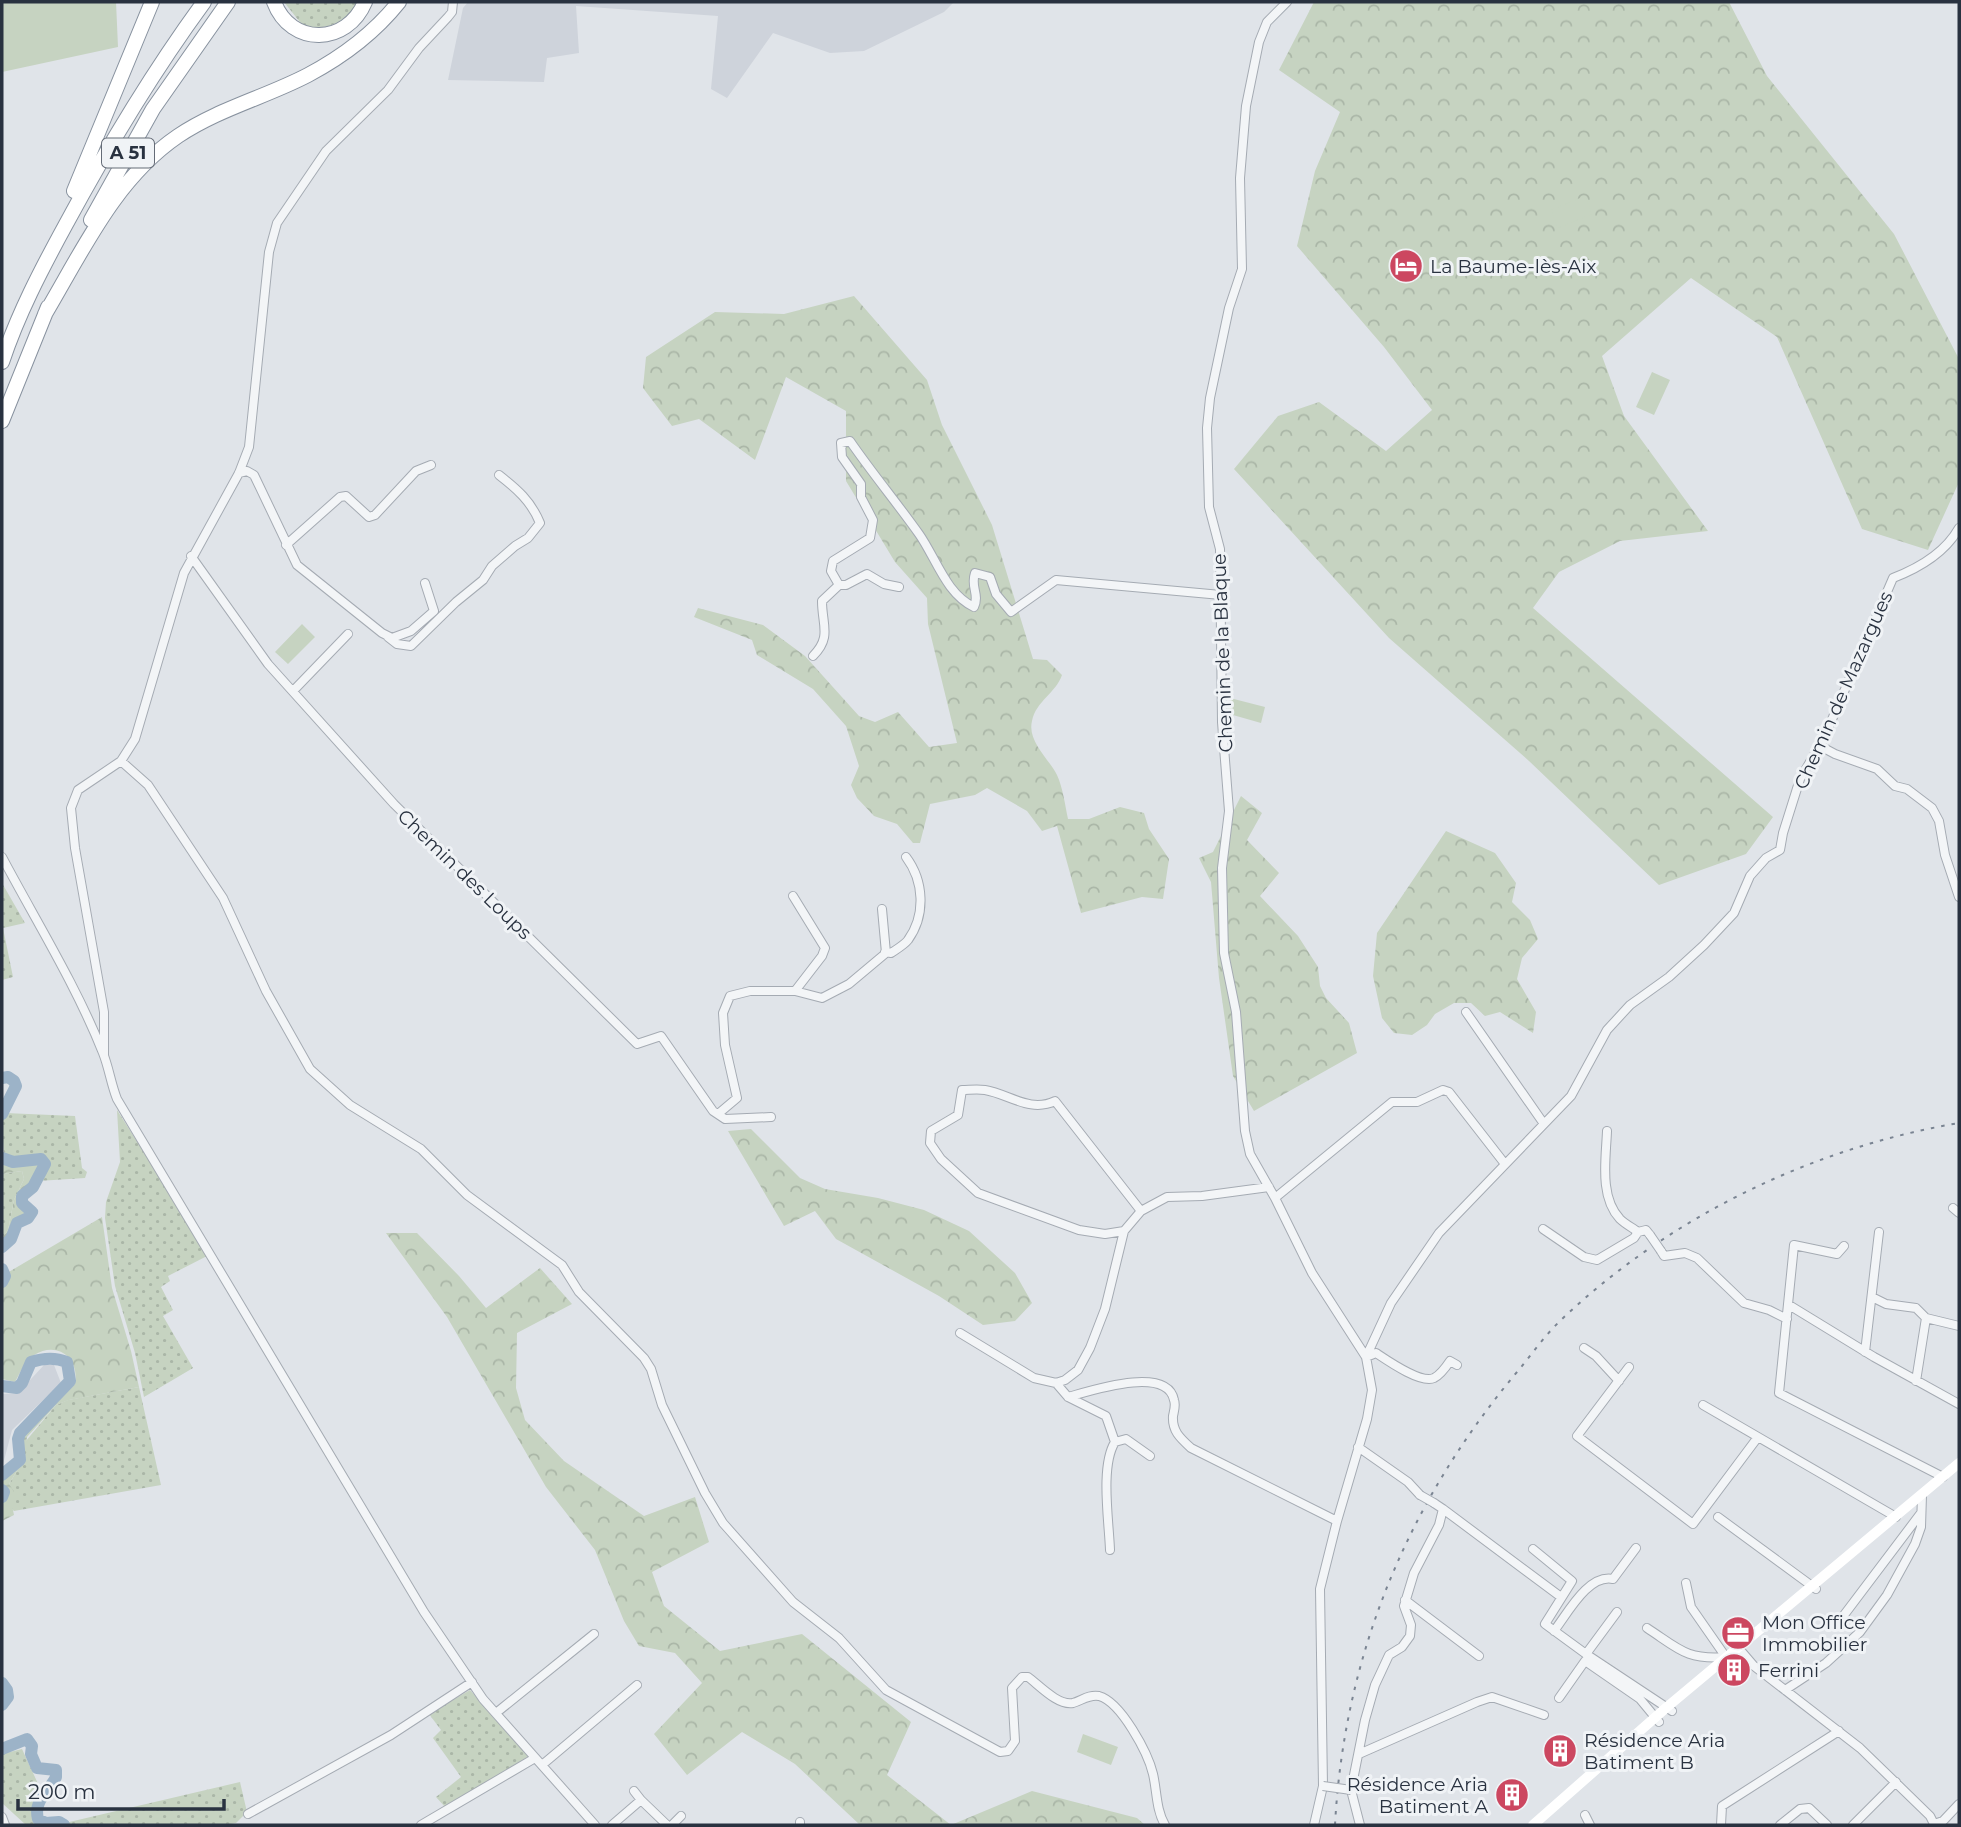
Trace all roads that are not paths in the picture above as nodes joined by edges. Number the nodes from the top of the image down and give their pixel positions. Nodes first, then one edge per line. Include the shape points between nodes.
1 (151, 2) edge
2 (204, 2) edge
3 (228, 2) edge
4 (274, 2) edge
5 (365, 2) edge
6 (399, 2) edge
7 (453, 2) edge
8 (1287, 2) edge
9 (39, 273) junction
10 (45, 314) junction
11 (2, 362) edge
12 (2, 421) edge
13 (431, 465) dead end
14 (239, 473) junction
15 (499, 475) dead end
16 (1959, 528) edge
17 (286, 545) junction
18 (191, 556) junction
19 (425, 583) dead end
20 (839, 585) junction
21 (898, 587) dead end
22 (1221, 595) junction
23 (348, 634) dead end
24 (386, 635) junction
25 (813, 656) dead end
26 (293, 691) junction
27 (1820, 746) junction
28 (121, 761) junction
29 (2, 857) edge
30 (906, 857) dead end
31 (793, 897) dead end
32 (1959, 897) edge
33 (882, 909) dead end
34 (886, 952) junction
35 (795, 991) junction
36 (1466, 1012) dead end
37 (100, 1035) junction
38 (718, 1114) junction
39 (771, 1117) dead end
40 (1544, 1124) junction
41 (1607, 1131) dead end
42 (1504, 1164) junction
43 (1269, 1186) junction
44 (1275, 1198) junction
45 (1141, 1211) junction
46 (1543, 1229) dead end
47 (1124, 1231) junction
48 (1639, 1232) junction
49 (1879, 1232) dead end
50 (1844, 1246) dead end
51 (1872, 1297) junction
52 (1789, 1305) junction
53 (1926, 1318) junction
54 (1787, 1319) junction
55 (1959, 1326) edge
56 (960, 1334) dead end
57 (1584, 1348) dead end
58 (1865, 1352) junction
59 (1366, 1357) junction
60 (1457, 1365) dead end
61 (1629, 1367) dead end
62 (1619, 1381) junction
63 (1916, 1381) junction
64 (1056, 1382) junction
65 (1068, 1397) junction
66 (1959, 1404) edge
67 (1703, 1405) dead end
68 (1758, 1437) junction
69 (1115, 1442) junction
70 (1358, 1447) junction
71 (1150, 1456) dead end
72 (1959, 1463) edge
73 (1943, 1477) junction
74 (1922, 1495) junction
75 (1443, 1508) junction
76 (1921, 1513) junction
77 (1718, 1517) dead end
78 (1896, 1517) junction
79 (1336, 1521) junction
80 (1636, 1548) dead end
81 (1533, 1549) dead end
82 (1110, 1550) dead end
83 (1686, 1583) dead end
84 (1813, 1588) junction
85 (1561, 1597) junction
86 (1405, 1600) junction
87 (1617, 1612) dead end
88 (1841, 1619) dead end
89 (1647, 1628) dead end
90 (1554, 1631) junction
91 (594, 1634) dead end
92 (1586, 1654) junction
93 (1479, 1656) dead end
94 (1734, 1656) junction
95 (472, 1682) junction
96 (637, 1685) dead end
97 (1785, 1689) junction
98 (1559, 1698) dead end
99 (1670, 1709) junction
100 (496, 1713) junction
101 (1544, 1715) dead end
102 (1657, 1720) junction
103 (1839, 1731) junction
104 (1359, 1755) junction
105 (538, 1761) junction
106 (1896, 1782) junction
107 (1323, 1786) junction
108 (1351, 1790) junction
109 (634, 1791) dead end
110 (641, 1800) junction
111 (1959, 1804) edge
112 (248, 1814) dead end
113 (1585, 1815) dead end
114 (681, 1816) dead end
115 (2, 1817) edge
116 (5, 1825) edge
117 (421, 1825) edge
118 (595, 1825) edge
119 (612, 1825) edge
120 (669, 1825) edge
121 (1165, 1825) edge
122 (1314, 1825) edge
123 (1360, 1825) edge
124 (1533, 1825) edge
125 (1590, 1825) edge
126 (1721, 1825) edge
127 (1780, 1825) edge
128 (1827, 1825) edge
129 (1853, 1825) edge
130 (1934, 1825) edge

1 - 9 highway
2 - 9 highway, A 51 via 122,124
3 - 10 highway, A 51 via 133,144
4 - 5 highway via 288,24 325,35 347,27
6 - 10 highway via 375,29 327,64 196,125 150,159 112,202
7 - 14 street via 452,12 388,90 326,151 277,223 269,252 249,447
8 - 22 street, Chemin de la Blaque via 1267,22 1259,42 1246,106 1240,178 1242,269 1210,398 1209,507 1220,549
9 - 11 highway, A 51
10 - 12 highway, A 51
13 - 17 street via 416,471 375,515 369,517 346,496 340,497
14 - 17 street via 254,475
14 - 18 street
15 - 24 street via 533,507 540,523 411,646 397,644
16 - 27 street, Chemin de Mazargues via 1930,560 1893,578
17 - 24 street via 297,565
18 - 26 street, Chemin des Loups via 268,664
18 - 28 street via 135,739
19 - 24 street via 434,611 411,631 392,638
20 - 21 street via 867,573
20 - 22 street via 831,571 833,561 870,538 873,520 861,498 861,484 842,457 841,443 850,441 920,536 942,574 963,602 974,607 975,573 990,577 996,594 1011,612 1056,580
20 - 25 street via 822,601 826,632
22 - 43 street, Chemin de la Blaque via 1222,722 1229,811 1222,868 1224,953 1236,1012 1245,1131 1250,1154
23 - 26 street
26 - 38 street, Chemin des Loups via 394,804 636,1044 661,1036
27 - 32 street via 1877,769 1932,808
27 - 40 street, Chemin de Mazargues via 1800,779 1780,850 1750,876 1734,913 1669,977 1630,1005 1608,1030 1571,1096
28 - 37 street via 78,790 71,808 104,1012
28 - 121 street via 148,785 223,898 266,991 310,1069 350,1105 421,1149 467,1195 562,1265 579,1292 644,1358 662,1405 723,1523 793,1602 839,1638 886,1689 1000,1752 1008,1751 1015,1741 1012,1688 1021,1677 1028,1676 1059,1701 1071,1704 1099,1696 1130,1724 1143,1748
29 - 37 street
30 - 34 street via 922,893 918,920 908,941
31 - 35 street via 825,948
33 - 34 street
34 - 35 street via 849,984 821,998
35 - 38 street via 730,996 723,1013 725,1045 737,1098
36 - 40 street
37 - 95 street via 117,1099 424,1612
38 - 39 street via 725,1119
40 - 42 street, Chemin de Mazargues
41 - 48 street via 1606,1188 1620,1219
42 - 44 street via 1443,1090 1417,1102 1392,1102
42 - 59 street, Chemin de Mazargues via 1439,1233 1391,1303
43 - 44 street, Chemin de la Blaque
43 - 45 street via 1167,1197
44 - 59 street, Chemin de la Blaque via 1311,1273
45 - 47 street
45 - 47 street via 1055,1101 1045,1106 985,1090 962,1090 958,1115 931,1131 930,1143 941,1158 978,1193 1079,1230
46 - 48 street via 1584,1257 1597,1260
47 - 64 street via 1105,1309 1090,1348 1079,1370
48 - 54 street, bridge via 1646,1230 1664,1256 1685,1253 1696,1258 1744,1303
49 - 51 street
50 - 52 street via 1838,1254 1794,1245
51 - 53 street via 1916,1308
51 - 58 street
52 - 54 street
52 - 58 street
53 - 55 street
53 - 63 street
54 - 73 street via 1779,1392
56 - 64 street via 1034,1378
57 - 62 street
58 - 63 street
59 - 60 street via 1376,1353 1429,1380 1450,1361
59 - 70 street, Chemin de la Blaque via 1372,1390
61 - 62 street
62 - 68 street via 1577,1436 1693,1524
63 - 66 street
64 - 65 street
65 - 69 street via 1106,1416
65 - 79 street via 1127,1382 1167,1387 1174,1396 1172,1424 1191,1448
67 - 68 street
68 - 78 street
69 - 71 street via 1126,1439
69 - 82 street via 1108,1464
70 - 75 street, bridge
70 - 79 street, Chemin de la Blaque
72 - 73 main road
73 - 74 main road
74 - 76 street
74 - 78 main road
75 - 85 street
75 - 86 street
76 - 88 street
76 - 97 street via 1915,1544 1860,1632 1826,1663
77 - 84 street
78 - 84 main road
79 - 107 street, Chemin de la Blaque via 1320,1589
80 - 90 street via 1613,1579 1592,1582
81 - 85 street via 1572,1581
83 - 94 street via 1691,1607
84 - 94 main road
85 - 90 street via 1545,1624
86 - 93 street
86 - 104 street via 1410,1636 1389,1655 1376,1685
87 - 92 street
89 - 94 street via 1683,1653 1703,1659
90 - 92 street
91 - 100 street
92 - 99 street
94 - 97 street
94 - 99 main road
95 - 100 street
95 - 112 street via 391,1735
96 - 105 street
97 - 103 street
98 - 102 street via 1585,1661 1640,1699
99 - 102 main road
100 - 105 street
101 - 104 street via 1492,1697
102 - 124 main road
103 - 106 street
103 - 126 street via 1722,1806
104 - 108 street
105 - 117 street
105 - 118 street
106 - 129 street
106 - 130 street
107 - 108 street, bridge
107 - 122 street, Chemin de la Blaque
108 - 123 street
109 - 110 street
110 - 119 street
110 - 120 street
111 - 130 street
113 - 125 street
114 - 120 street
115 - 116 street
127 - 128 street via 1800,1808 1809,1808

